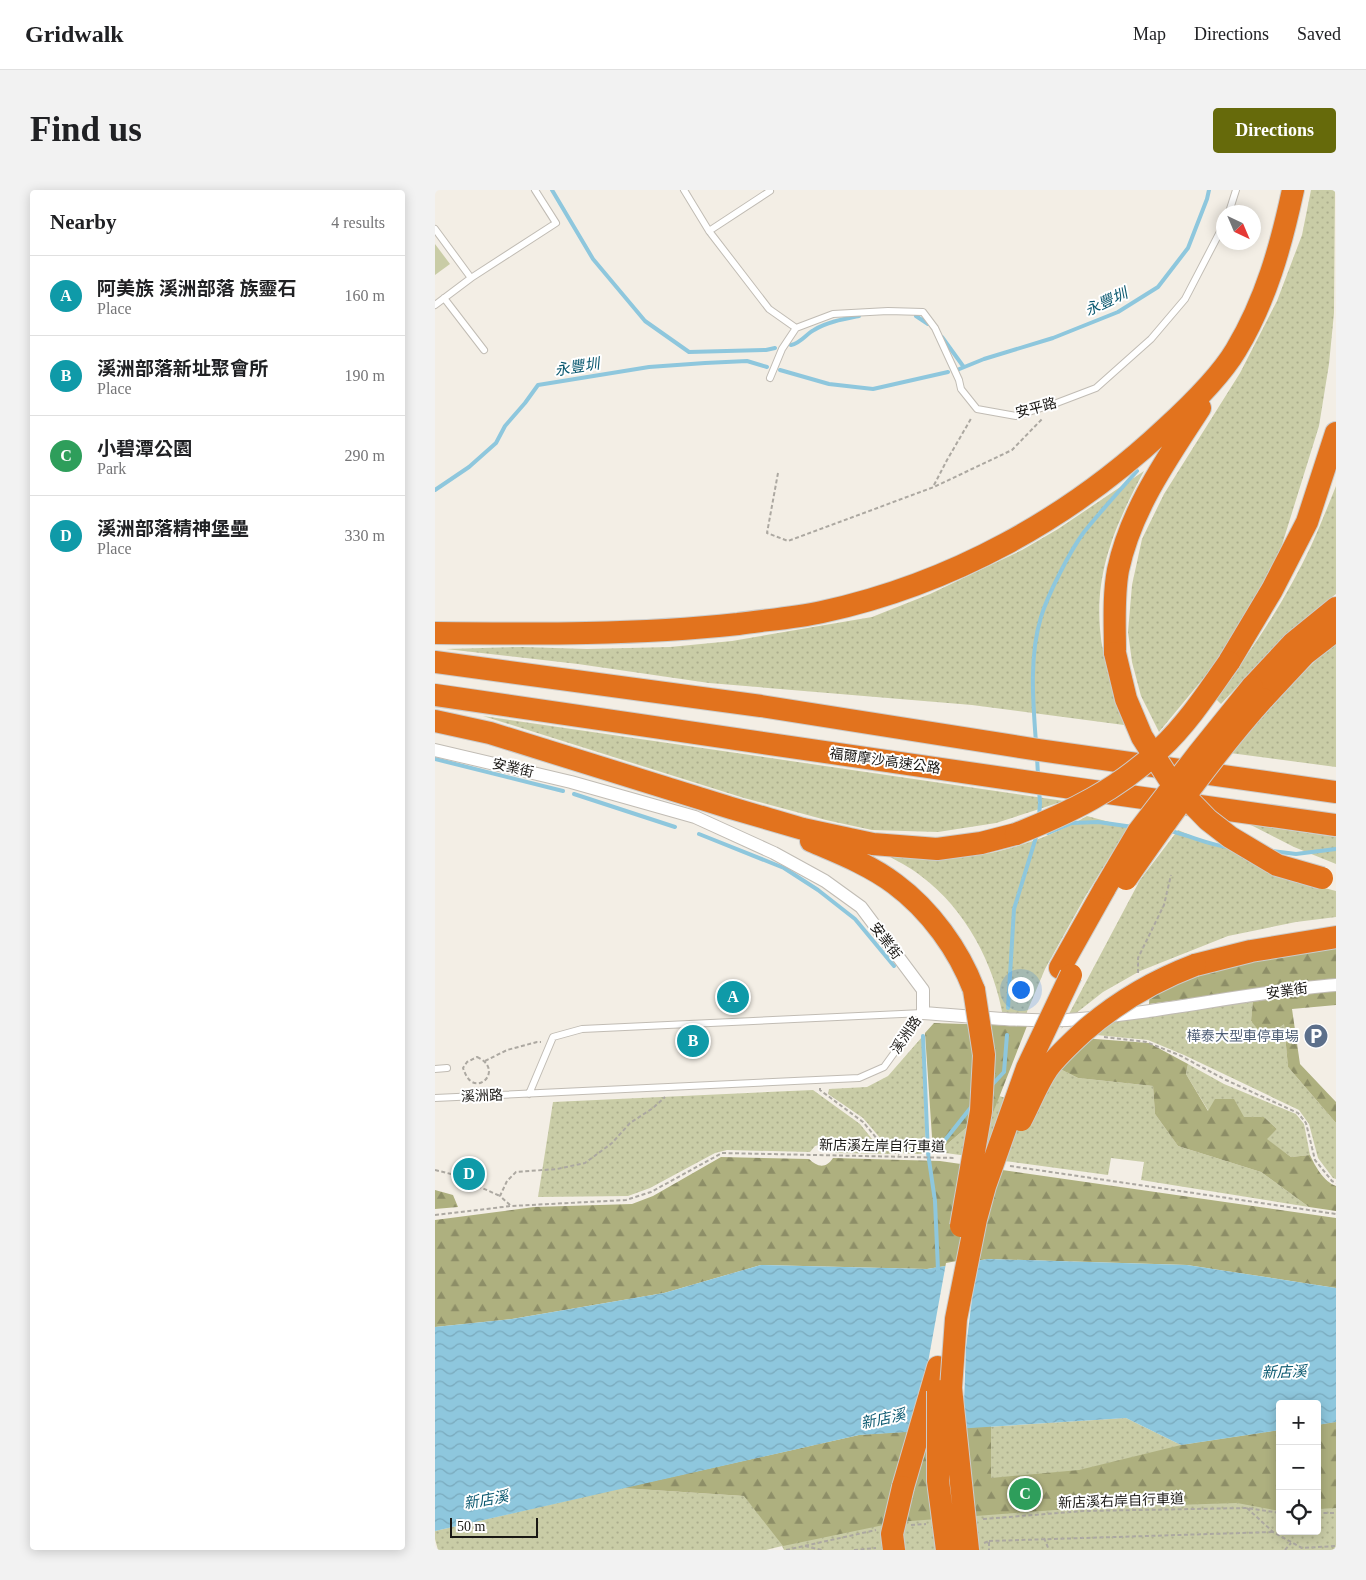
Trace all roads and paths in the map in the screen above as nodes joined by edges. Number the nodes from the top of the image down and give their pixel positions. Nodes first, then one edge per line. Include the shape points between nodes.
1 (535, 190) edge
2 (683, 190) edge
3 (1236, 190) edge
4 (1293, 190) edge
5 (770, 191) edge
6 (1231, 205) edge
7 (435, 229) edge
8 (709, 231) junction
9 (1216, 240) edge
10 (471, 278) junction
11 (444, 298) junction
12 (435, 306) edge
13 (796, 328) junction
14 (483, 350) dead end
15 (1235, 352) junction
16 (770, 378) dead end
17 (1055, 404) junction
18 (977, 408) junction
19 (1336, 433) edge
20 (778, 473) dead end
21 (933, 487) junction
22 (1336, 608) edge
23 (1336, 630) edge
24 (435, 634) edge
25 (435, 662) edge
26 (1257, 693) junction
27 (435, 695) edge
28 (435, 720) edge
29 (435, 750) edge
30 (1336, 790) edge
31 (731, 808) junction
32 (1336, 825) edge
33 (1171, 874) dead end
34 (1329, 879) edge
35 (1336, 936) edge
36 (1065, 971) junction
37 (1138, 976) dead end
38 (1336, 985) edge
39 (923, 1013) junction
40 (1104, 1037) dead end
41 (551, 1044) junction
42 (485, 1061) junction
43 (447, 1068) dead end
44 (435, 1069) edge
45 (819, 1080) junction
46 (676, 1087) junction
47 (529, 1094) junction
48 (435, 1098) edge
49 (900, 1156) junction
50 (959, 1158) dead end
51 (1008, 1165) dead end
52 (435, 1170) edge
53 (1336, 1183) edge
54 (985, 1186) junction
55 (500, 1196) junction
56 (511, 1206) junction
57 (964, 1210) junction
58 (1336, 1214) edge
59 (435, 1215) edge
60 (938, 1367) junction
61 (1247, 1508) junction
62 (1276, 1512) edge
63 (1321, 1513) edge
64 (1336, 1513) edge
65 (976, 1520) dead end
66 (930, 1523) dead end
67 (903, 1525) dead end
68 (876, 1530) dead end
69 (1273, 1532) junction
70 (1045, 1538) junction
71 (989, 1541) dead end
72 (1291, 1543) junction
73 (803, 1546) junction
74 (1336, 1546) edge
75 (888, 1549) edge
76 (786, 1550) edge
77 (822, 1550) edge
78 (853, 1550) edge
79 (947, 1550) edge
80 (968, 1550) edge
81 (1049, 1550) edge
82 (1285, 1550) edge

1 - 10 lane via 556,223
2 - 8 lane
3 - 6 lane
4 - 15 highway via 1271,276
5 - 8 lane
7 - 10 lane
8 - 13 lane via 769,309
9 - 17 lane, 安平路 via 1185,300 1151,339 1095,388
10 - 11 lane
11 - 12 lane
11 - 14 lane
13 - 16 lane via 782,349
13 - 18 lane via 833,314 923,312 935,328 961,389
15 - 24 highway via 1178,417 1137,456 1096,488 1015,539 970,562 901,590 820,612 700,628 600,634
15 - 34 highway, bridge via 1159,470 1138,510 1118,572 1114,611 1115,654 1126,699 1142,737 1171,782 1208,820 1230,837 1277,865
17 - 18 lane, 安平路 via 1016,416
17 - 21 path via 1012,450
18 - 21 path
19 - 31 highway, bridge via 1307,522 1272,590 1229,662 1199,706 1161,749 1123,780 1086,803 1016,834 937,850 873,844 803,829
20 - 21 path via 767,533 788,541
22 - 26 highway via 1293,643
23 - 26 highway
25 - 30 highway
26 - 36 highway, bridge via 1244,720 1110,893
27 - 32 highway, 福爾摩沙高速公路
28 - 31 highway via 491,732
29 - 39 street, 安業街 via 571,782 695,817 774,853 825,881 861,907 923,990
31 - 57 highway, bridge via 834,850 895,884 937,926 966,969 974,990 984,1055 981,1111
33 - 37 path via 1164,905 1138,958
35 - 54 highway, bridge via 1195,965 1137,991 1095,1022 1048,1069 1009,1151
36 - 54 highway, bridge
36 - 57 highway, bridge via 1007,1086
38 - 39 street, 安業街 via 1067,1020
39 - 41 lane, 溪洲路 via 582,1029 553,1037
39 - 45 lane, 溪洲路 via 884,1067 859,1078
40 - 53 path via 1149,1043 1297,1113 1306,1123 1315,1160
41 - 42 path via 537,1042 507,1050
41 - 47 lane
42 - 42 path via 489,1076 484,1081 471,1082 463,1068 477,1057
43 - 44 lane
45 - 46 lane, 溪洲路
45 - 49 path via 820,1090 863,1122 878,1140
46 - 47 lane, 溪洲路
46 - 55 path via 585,1164 516,1172
47 - 48 lane, 溪洲路
49 - 50 path, 新店溪左岸自行車道
49 - 56 path, 新店溪左岸自行車道 via 722,1153 651,1192 626,1200
51 - 58 path
52 - 55 path
54 - 80 highway, bridge via 956,1319 951,1388
55 - 56 path
56 - 59 path, 新店溪左岸自行車道
57 - 60 highway, bridge via 942,1323
60 - 75 highway, bridge
60 - 79 highway, bridge via 939,1480
61 - 62 path, 新店溪右岸自行車道
61 - 65 path, 新店溪右岸自行車道 via 1084,1511
61 - 69 path
63 - 64 path
66 - 67 path
68 - 73 path
69 - 70 path
69 - 72 path
70 - 71 path
70 - 81 path
72 - 74 path via 1301,1548
72 - 82 path
73 - 76 path
73 - 77 path
75 - 78 path

